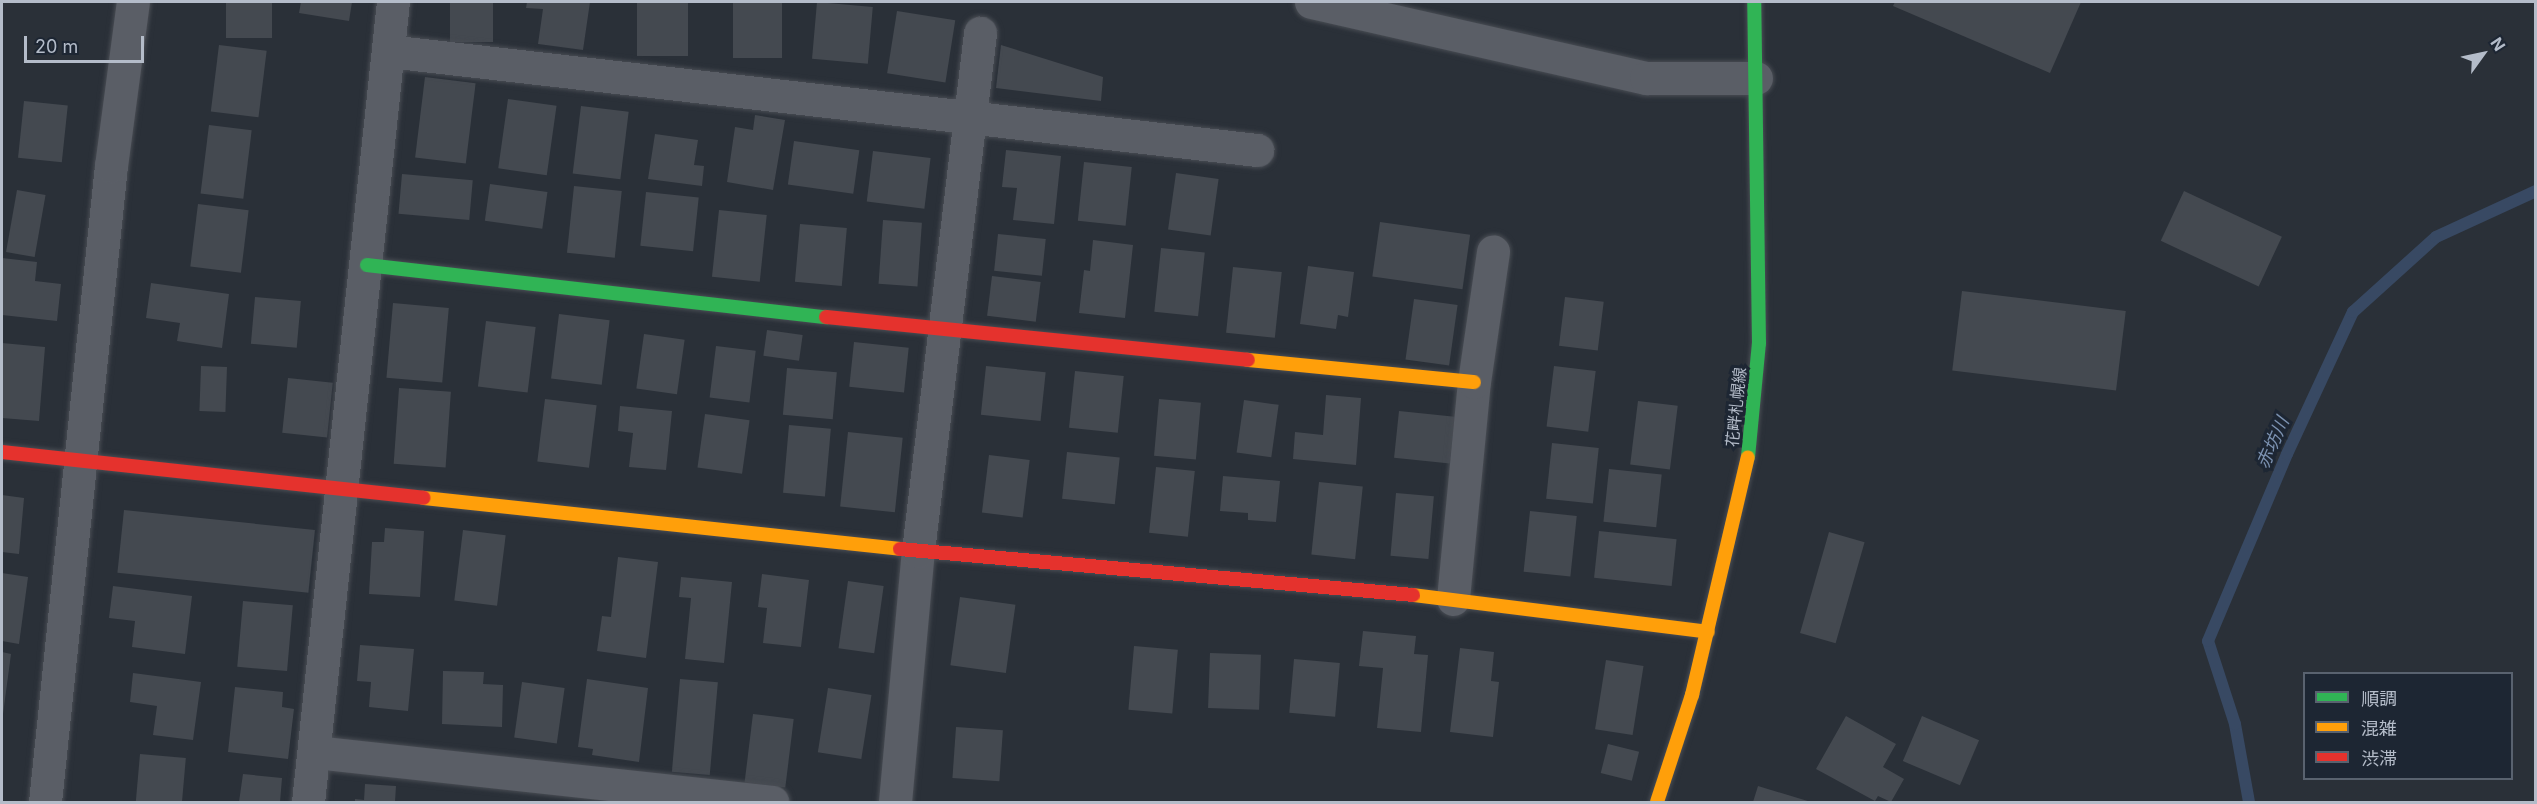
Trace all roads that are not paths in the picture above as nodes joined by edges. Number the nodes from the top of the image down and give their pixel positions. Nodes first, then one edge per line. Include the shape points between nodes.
1 (133, 2) edge
2 (393, 2) edge
3 (1311, 2) edge
4 (1754, 2) edge
5 (980, 33) dead end
6 (388, 51) junction
7 (1756, 78) junction
8 (970, 117) junction
9 (1257, 150) dead end
10 (1494, 251) dead end
11 (367, 265) junction
12 (944, 330) junction
13 (1474, 382) junction
14 (2, 452) edge
15 (80, 461) junction
16 (344, 489) junction
17 (918, 551) junction
18 (1453, 599) junction
19 (1708, 632) junction
20 (314, 752) junction
21 (45, 802) edge
22 (308, 802) edge
23 (772, 802) edge
24 (895, 802) edge
25 (1657, 802) edge

1 - 15 street
2 - 6 street
3 - 7 street via 1646,78
4 - 7 street, 花畔札幌線
5 - 8 street
6 - 8 street
6 - 11 street
7 - 19 street, 花畔札幌線 via 1759,343 1747,467
8 - 9 street
8 - 12 street
10 - 13 street
11 - 12 street
11 - 16 street
12 - 13 street
12 - 17 street
13 - 18 street
14 - 15 street
15 - 16 street
15 - 21 street
16 - 17 street
16 - 20 street
17 - 18 street
17 - 24 street
18 - 19 street
19 - 25 street, 花畔札幌線
20 - 22 street
20 - 23 street

